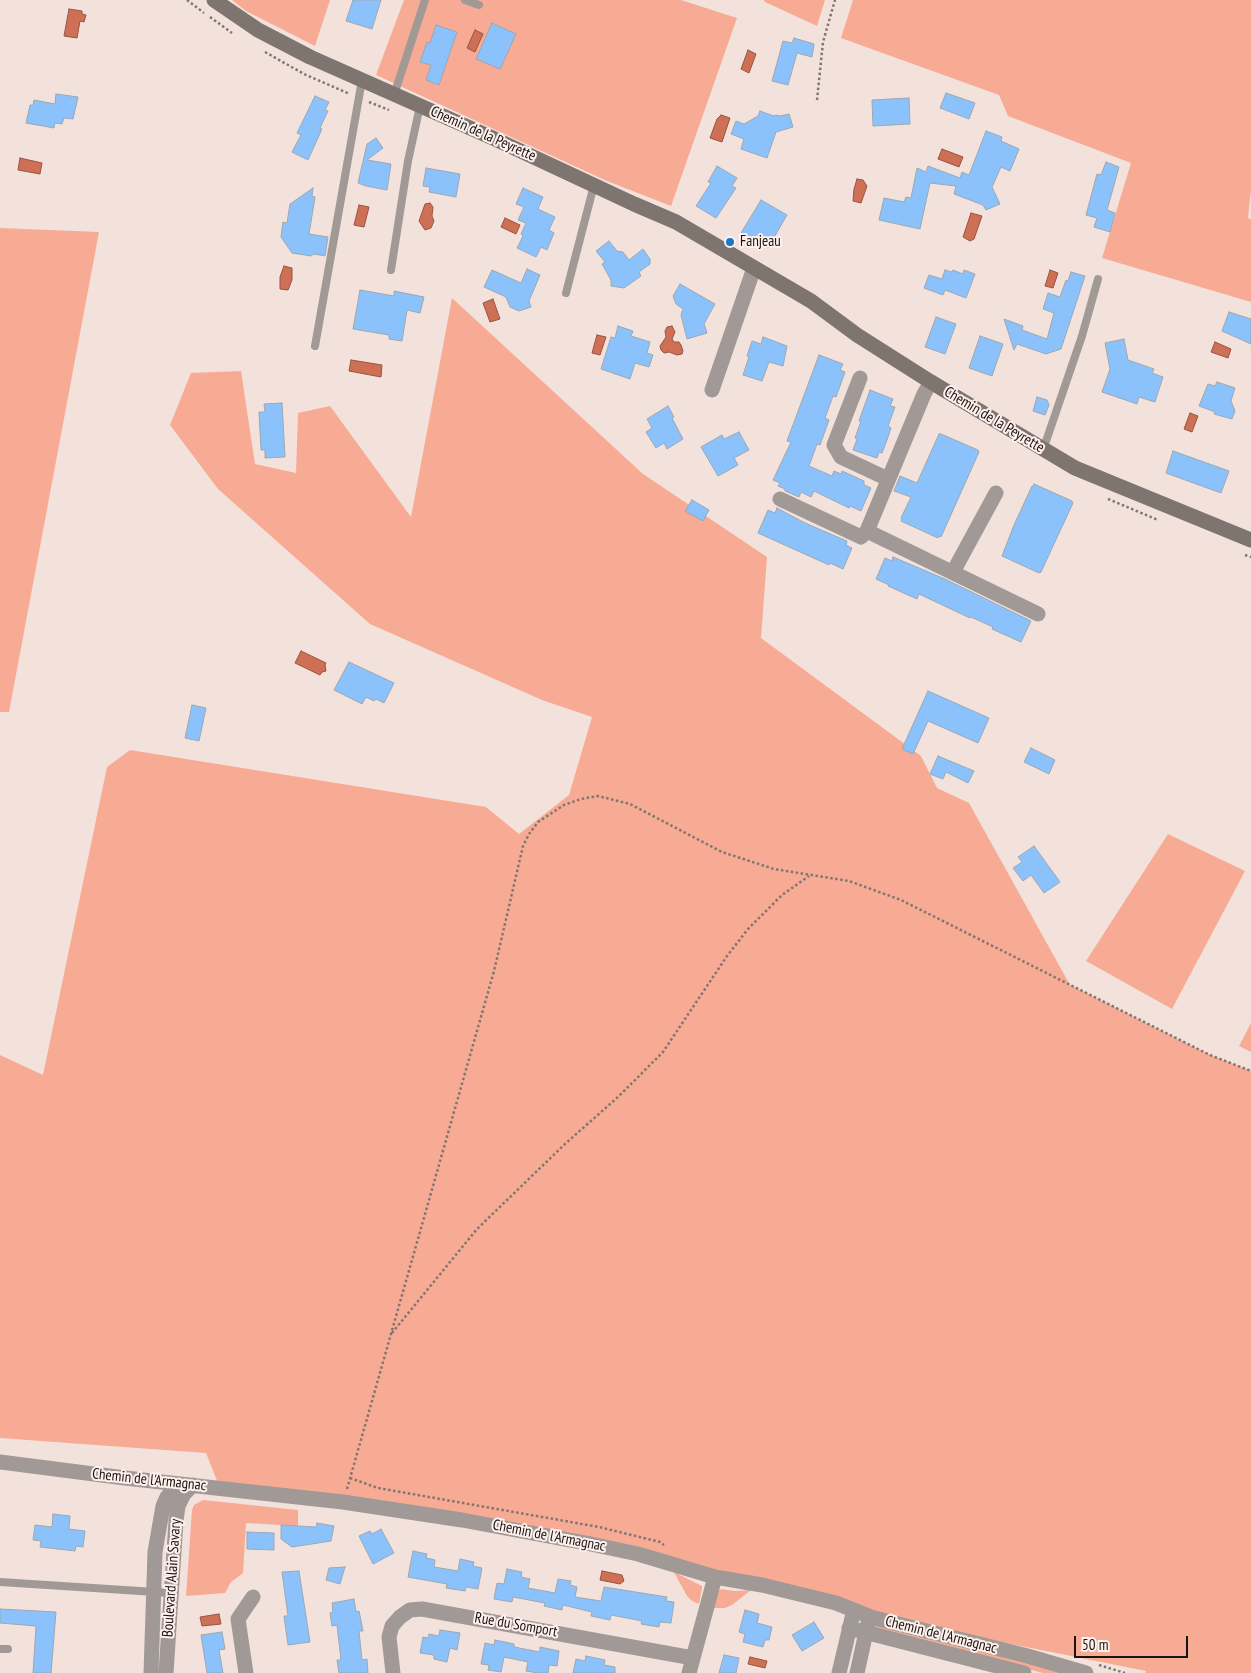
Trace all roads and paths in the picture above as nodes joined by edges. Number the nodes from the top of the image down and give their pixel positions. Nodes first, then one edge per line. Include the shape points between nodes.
1 (187, 0) edge
2 (425, 0) edge
3 (465, 0) edge
4 (835, 0) edge
5 (223, 3) edge
6 (479, 5) dead end
7 (235, 34) dead end
8 (258, 48) dead end
9 (362, 80) junction
10 (394, 95) junction
11 (359, 98) junction
12 (817, 100) dead end
13 (420, 106) junction
14 (392, 112) dead end
15 (594, 185) junction
16 (754, 268) junction
17 (391, 270) dead end
18 (1098, 280) dead end
19 (566, 293) dead end
20 (315, 346) dead end
21 (860, 378) dead end
22 (931, 382) junction
23 (712, 390) dead end
24 (1043, 450) junction
25 (888, 479) junction
26 (996, 493) dead end
27 (780, 498) dead end
28 (1104, 498) dead end
29 (1162, 522) dead end
30 (867, 532) junction
31 (1251, 540) edge
32 (1242, 554) dead end
33 (1251, 558) edge
34 (953, 572) junction
35 (1038, 614) dead end
36 (810, 876) junction
37 (1251, 1071) edge
38 (390, 1336) junction
39 (0, 1462) edge
40 (350, 1478) junction
41 (192, 1486) junction
42 (343, 1502) junction
43 (666, 1547) dead end
44 (715, 1578) junction
45 (0, 1582) edge
46 (153, 1592) junction
47 (171, 1593) junction
48 (253, 1597) dead end
49 (855, 1610) junction
50 (870, 1616) junction
51 (849, 1628) junction
52 (865, 1632) junction
53 (693, 1658) junction
54 (150, 1673) edge
55 (166, 1673) edge
56 (246, 1673) edge
57 (394, 1673) edge
58 (689, 1673) edge
59 (839, 1673) edge
60 (857, 1673) edge
61 (1024, 1673) edge
62 (1086, 1673) edge

1 - 7 path
2 - 10 lane
3 - 6 lane
4 - 12 path via 822,42
5 - 9 street, Chemin de la Peyrette via 258,30
8 - 11 path via 304,74
9 - 10 street, Chemin de la Peyrette
9 - 11 lane
10 - 13 street, Chemin de la Peyrette
11 - 14 path
11 - 20 lane
13 - 15 street, Chemin de la Peyrette
13 - 17 lane
15 - 16 street, Chemin de la Peyrette via 676,222
15 - 19 lane
16 - 22 street, Chemin de la Peyrette via 811,301
16 - 23 street
18 - 24 lane
21 - 25 street via 834,445 841,457
22 - 24 street, Chemin de la Peyrette
22 - 25 street
24 - 31 street, Chemin de la Peyrette via 1093,476
25 - 30 street
26 - 34 street
27 - 30 street via 861,537
28 - 29 path
30 - 34 street
32 - 33 path
34 - 35 street
36 - 37 path via 849,882 901,900 1210,1055
36 - 38 path via 782,895 748,929 663,1052 477,1229
36 - 38 path via 722,852 630,804 598,796 564,805 538,822 523,846 494,971
38 - 40 path
39 - 41 street, Chemin de l'Armagnac
40 - 42 path
40 - 43 path via 378,1488 599,1526 660,1542
41 - 42 street, Chemin de l'Armagnac
41 - 46 street, Boulevard Alain Savary via 172,1492 163,1506
41 - 47 street, Boulevard Alain Savary via 178,1506
42 - 44 street, Chemin de l'Armagnac via 591,1544 638,1554
44 - 49 street, Chemin de l'Armagnac via 762,1584
44 - 53 street
45 - 46 lane
46 - 47 lane
46 - 54 street, Boulevard Alain Savary
47 - 55 street, Boulevard Alain Savary
48 - 56 street via 238,1619
49 - 50 street, Chemin de l'Armagnac
49 - 51 street
50 - 52 street
50 - 62 street, Chemin de l'Armagnac
51 - 52 street
51 - 59 street
52 - 60 street
52 - 61 street
53 - 57 street, Rue du Somport via 422,1608 410,1610 392,1626 388,1636
53 - 58 street

